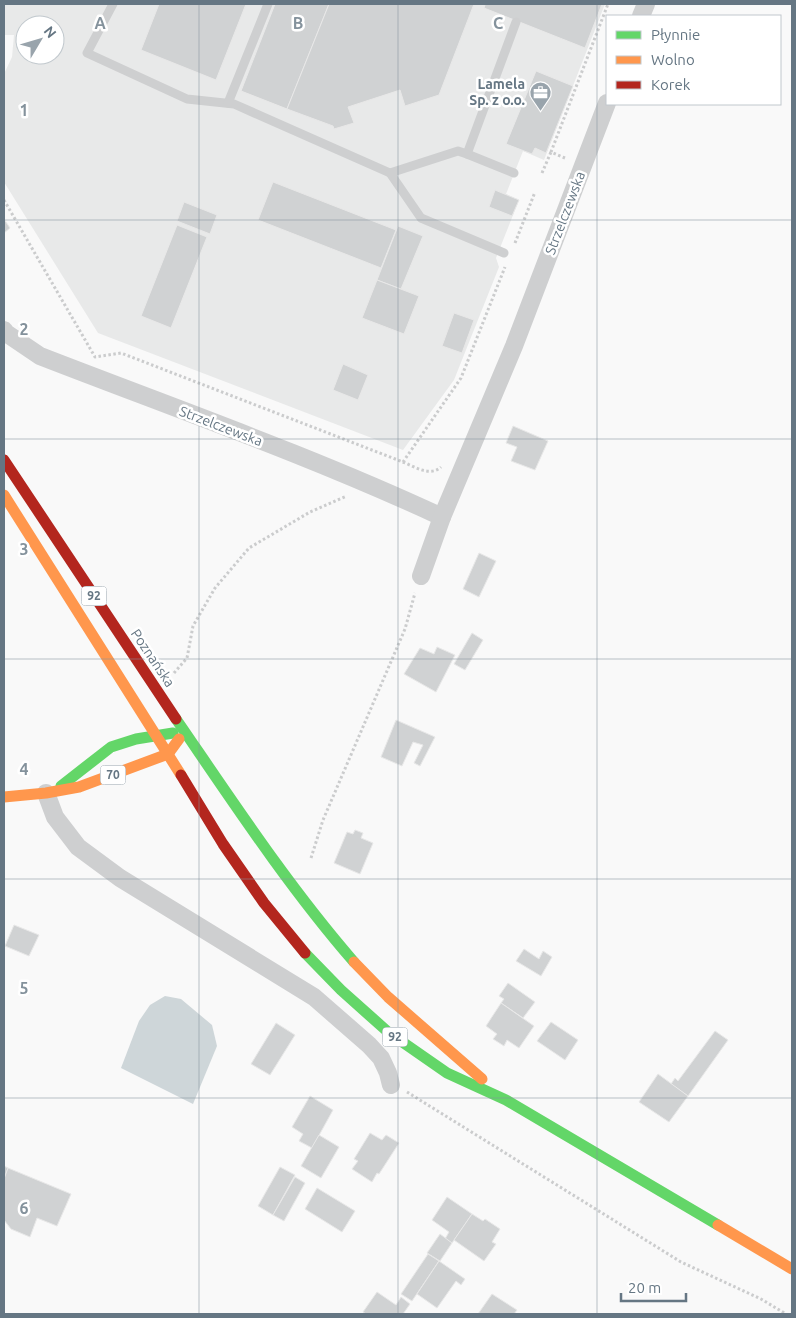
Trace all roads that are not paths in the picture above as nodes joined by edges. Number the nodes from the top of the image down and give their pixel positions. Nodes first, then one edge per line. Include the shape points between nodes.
1 (113, 4) edge
2 (268, 4) edge
3 (516, 22) dead end
4 (228, 104) junction
5 (606, 105) edge
6 (467, 154) junction
7 (390, 173) junction
8 (514, 173) dead end
9 (504, 253) dead end
10 (4, 330) edge
11 (4, 460) edge
12 (4, 495) edge
13 (442, 517) junction
14 (421, 576) road end
15 (122, 680) junction
16 (124, 708) dead end
17 (118, 732) dead end
18 (185, 732) junction
19 (156, 735) junction
20 (111, 747) junction
21 (168, 754) junction
22 (51, 791) junction
23 (4, 797) edge
24 (391, 1085) road end
25 (506, 1100) junction
26 (792, 1268) edge

1 - 4 lane via 87,53 187,99
2 - 4 lane
3 - 6 lane
4 - 7 lane
5 - 13 street, Strzelczewska via 514,346
6 - 7 lane via 458,151
6 - 8 lane
7 - 9 lane via 422,218
10 - 13 street, Strzelczewska via 40,356 320,463
11 - 18 main road, Poznańska / 92
12 - 15 main road, 92
13 - 14 street, Strzelczewska
15 - 16 main road, 92
15 - 19 main road, 92
17 - 20 main road, 70
18 - 19 main road, 70
18 - 21 main road
18 - 25 main road, Poznańska / 92 via 280,870 361,970 409,1017
19 - 20 main road, 70
19 - 21 main road, 92
20 - 22 main road, 70
21 - 22 main road, 70 via 79,787
21 - 25 main road, 92 via 223,844 264,903 340,990 421,1056 447,1073
22 - 23 main road, 70
22 - 24 street via 55,817 78,847 120,878 314,997 381,1058
25 - 26 main road, 92

